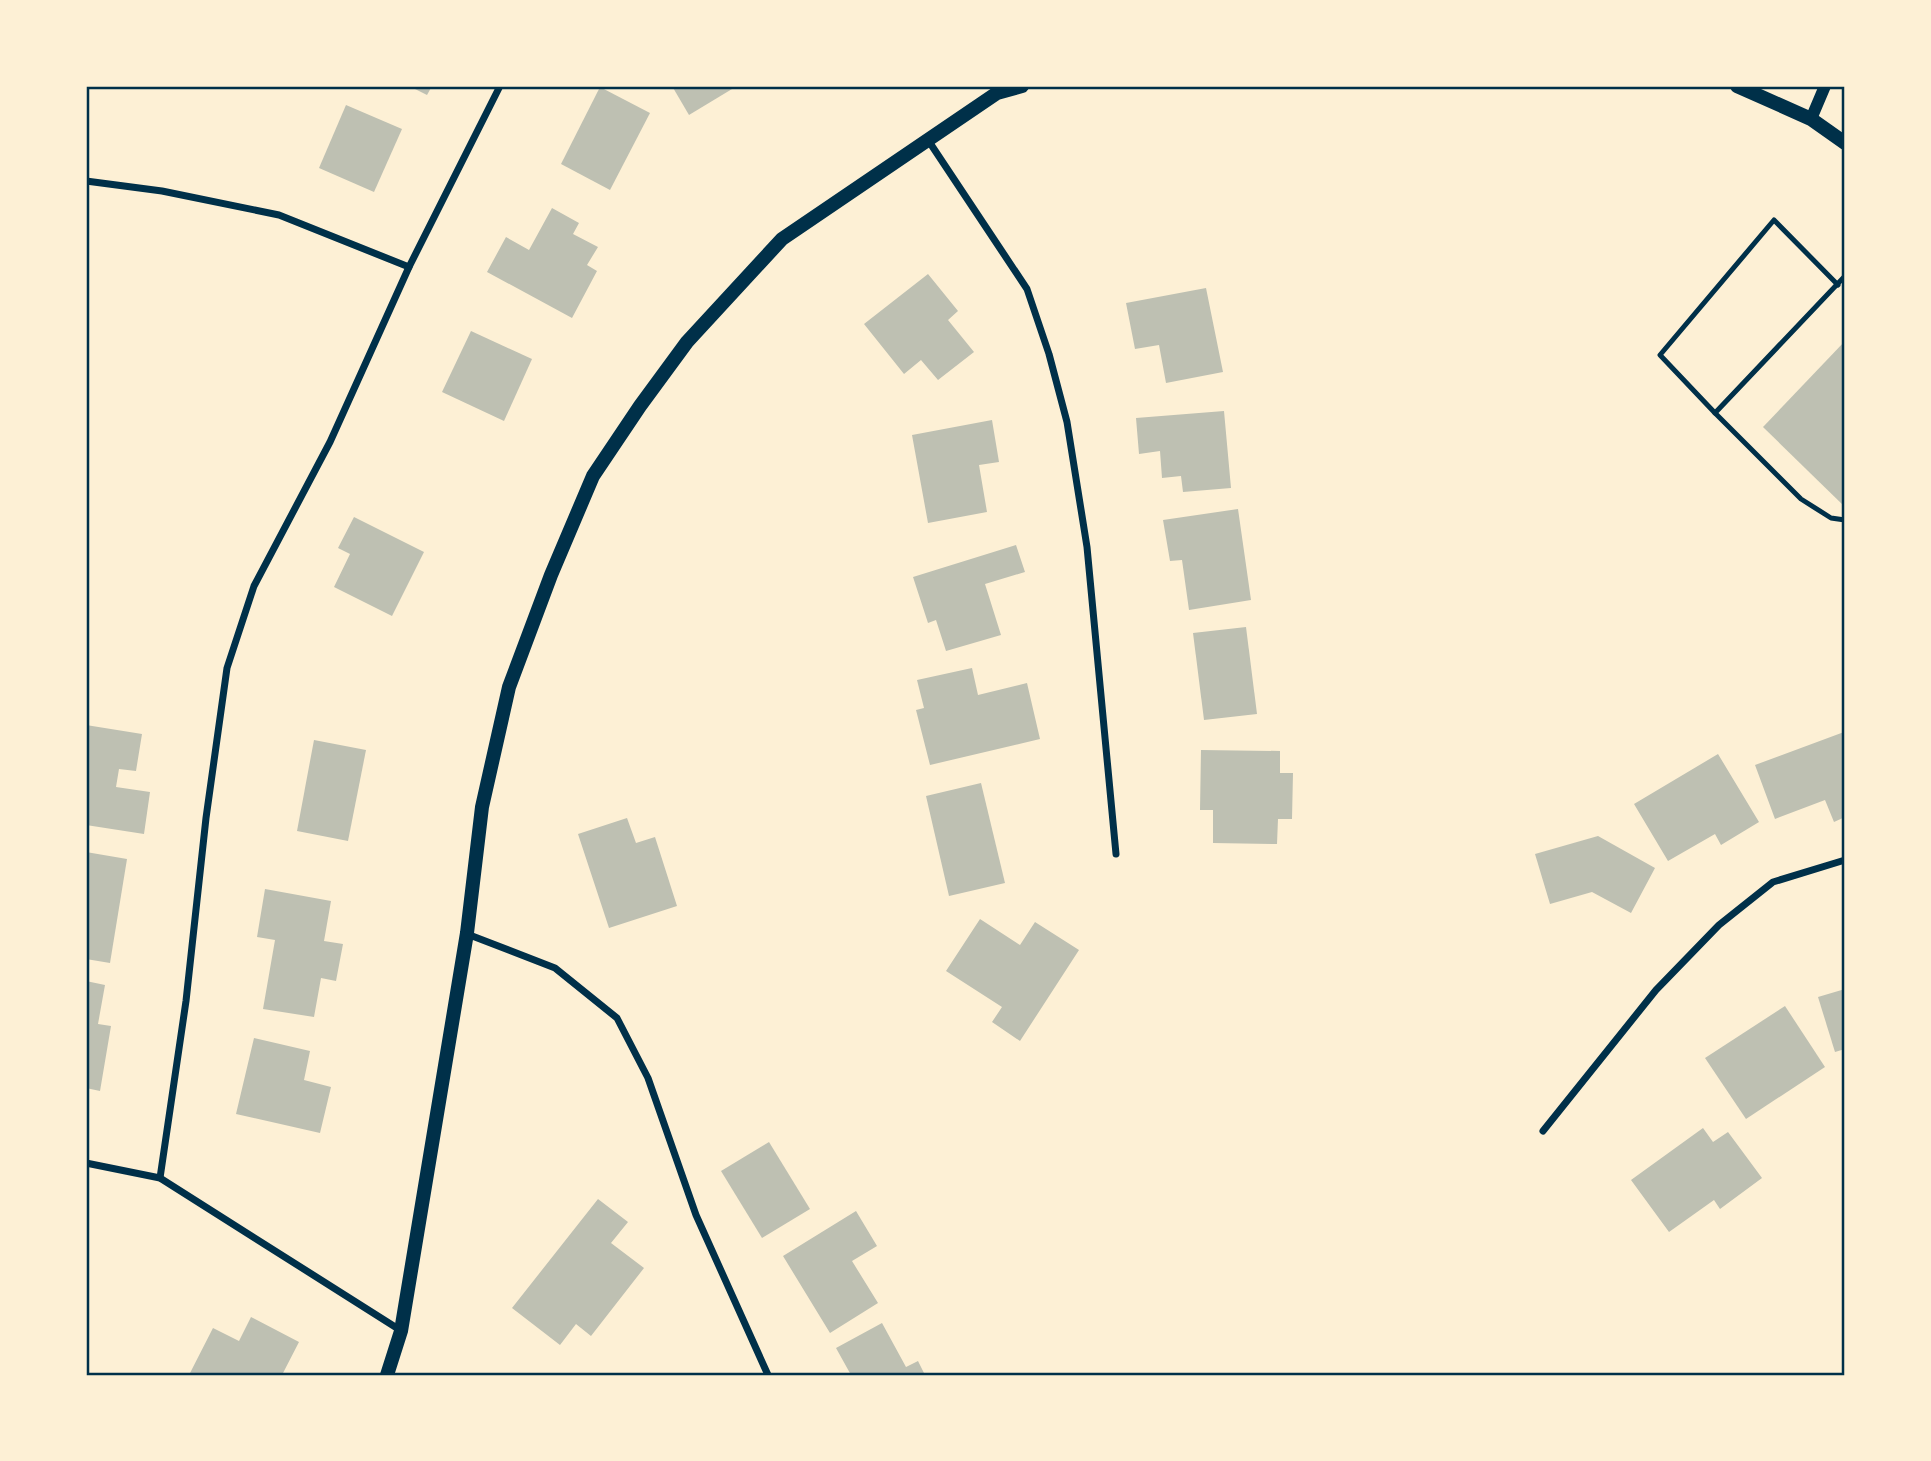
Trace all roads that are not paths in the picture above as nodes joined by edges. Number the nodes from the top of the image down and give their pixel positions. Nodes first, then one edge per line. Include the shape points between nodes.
1 (500, 86) edge
2 (1023, 86) edge
3 (1737, 86) edge
4 (1825, 86) edge
5 (994, 89) edge
6 (1811, 119) junction
7 (928, 140) junction
8 (1845, 143) edge
9 (86, 181) edge
10 (409, 267) junction
11 (1845, 276) edge
12 (1838, 285) junction
13 (1715, 413) junction
14 (1845, 520) edge
15 (1116, 854) dead end
16 (1845, 860) edge
17 (467, 933) junction
18 (1544, 1131) dead end
19 (86, 1163) edge
20 (160, 1178) junction
21 (401, 1331) junction
22 (387, 1375) edge
23 (768, 1375) edge

1 - 10 street
2 - 5 main road
3 - 6 main road
4 - 6 street
5 - 7 main road
6 - 8 main road
7 - 15 street via 1027,289 1067,422 1087,547
7 - 17 main road via 782,239 687,342 593,476 509,687 482,807
9 - 10 street via 279,215
10 - 20 street via 330,442 254,586 227,668
11 - 12 lane
12 - 13 lane
12 - 13 lane via 1774,220 1660,355
13 - 14 lane via 1801,499 1831,518
16 - 18 street via 1773,882 1720,925 1656,990
17 - 21 main road
17 - 23 street via 555,968 617,1018 648,1078 696,1215
19 - 20 street
20 - 21 street
21 - 22 main road

